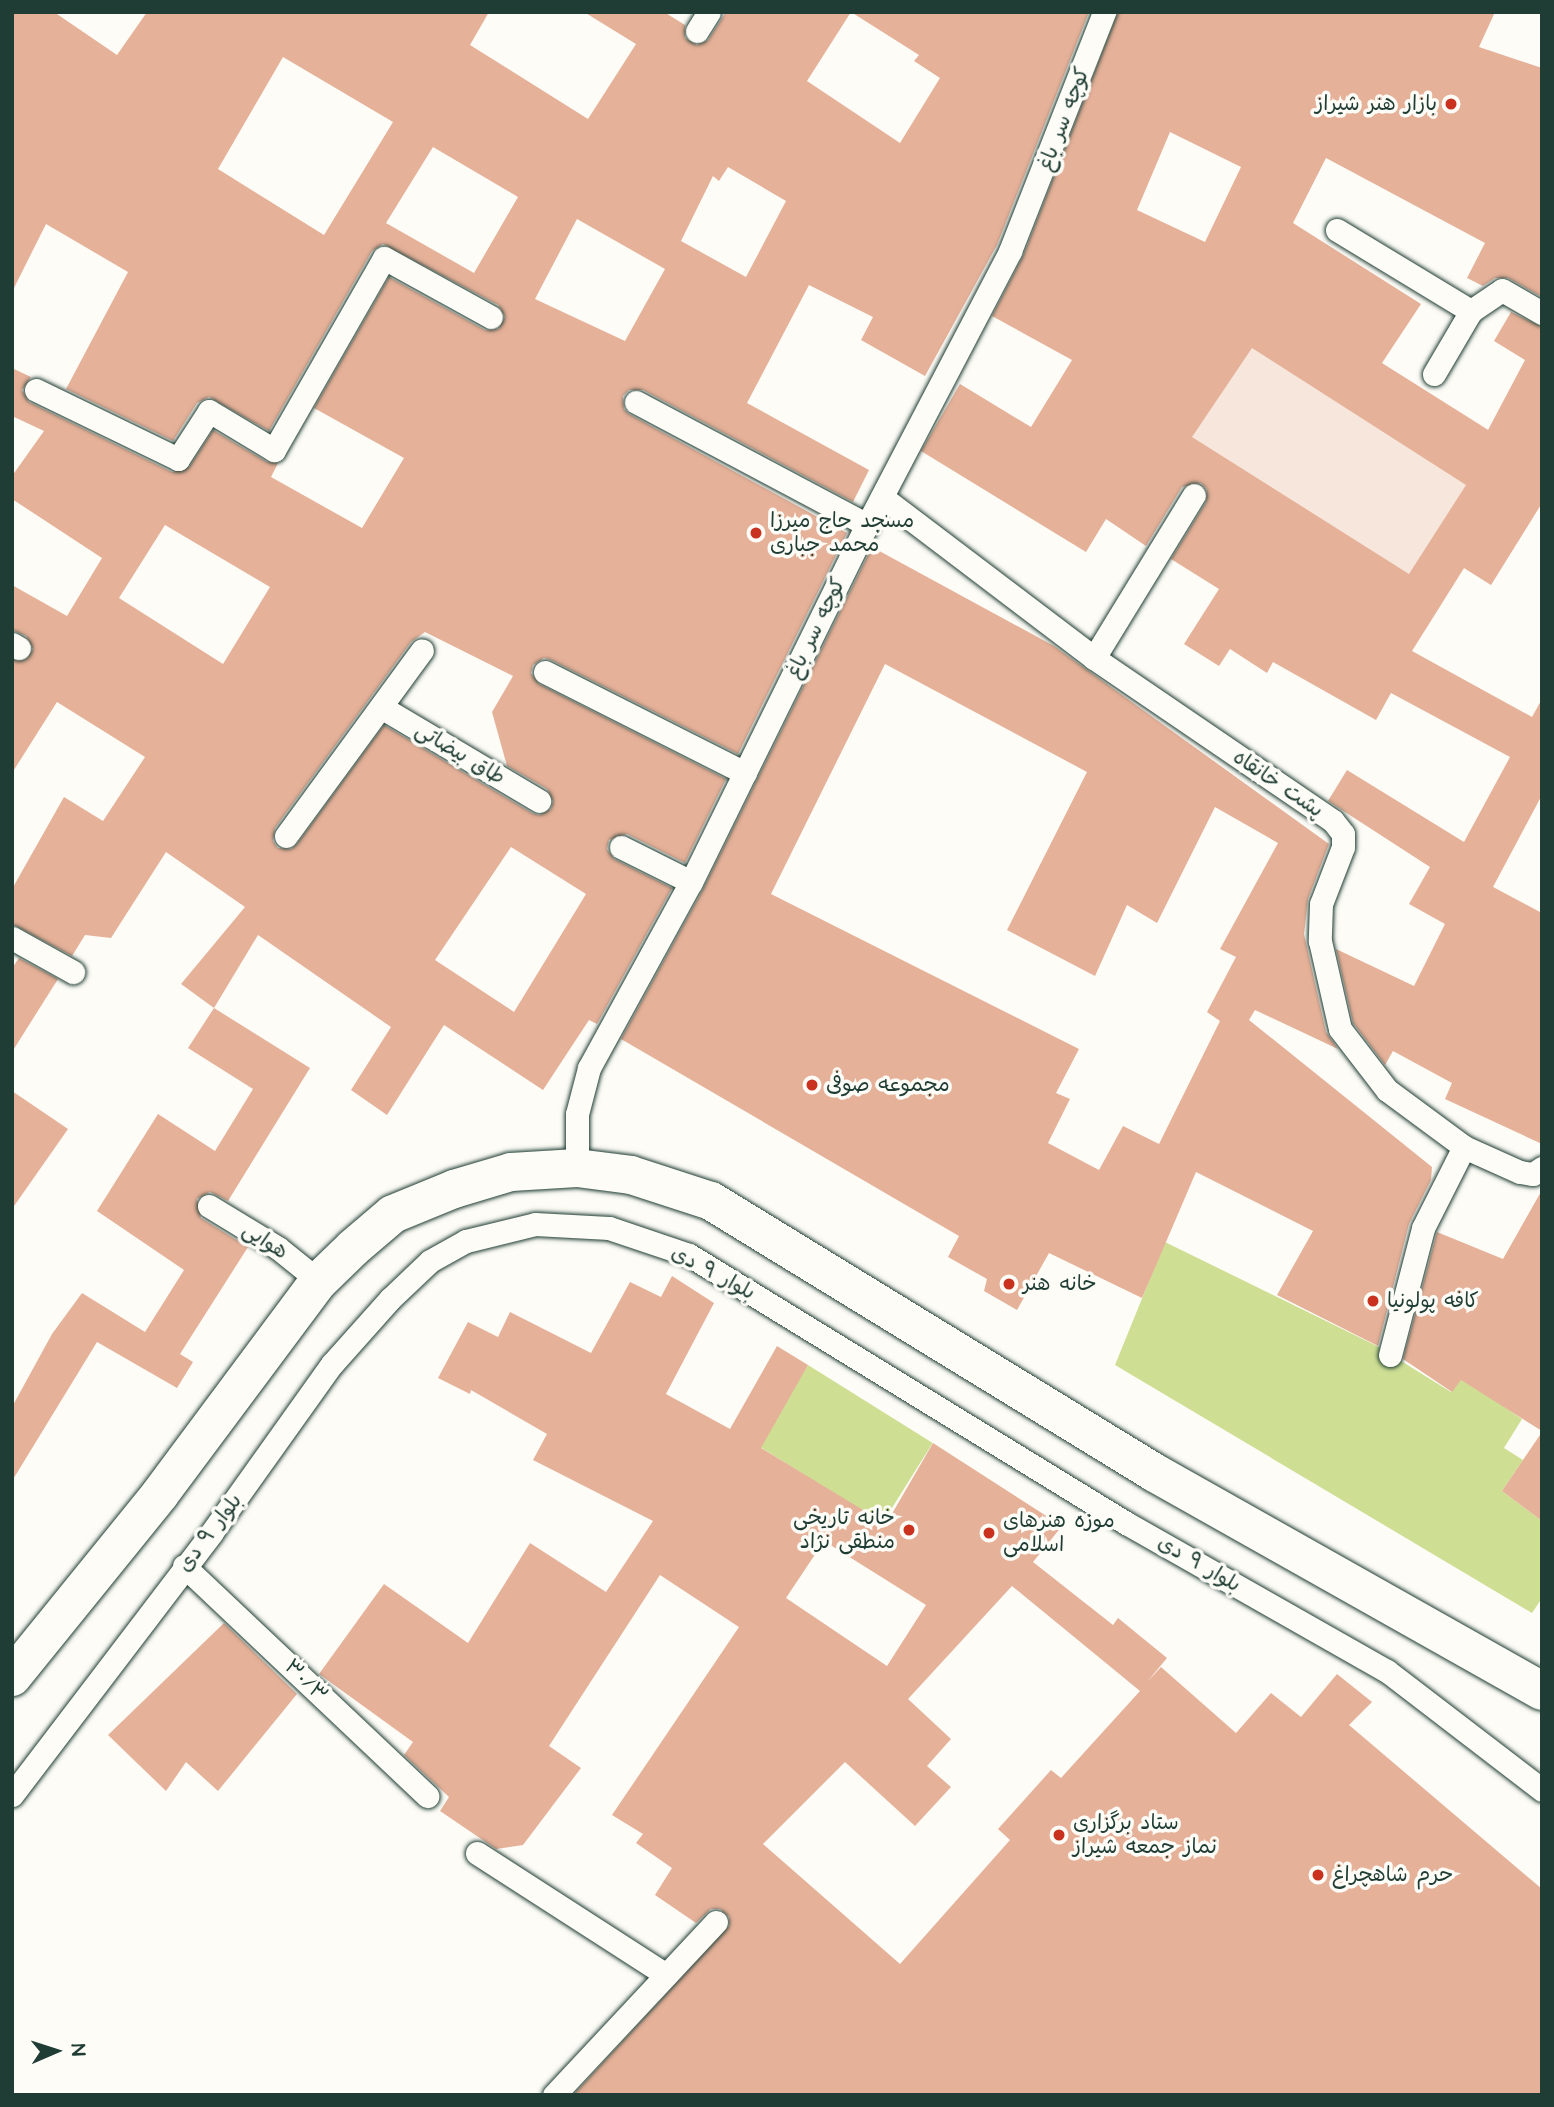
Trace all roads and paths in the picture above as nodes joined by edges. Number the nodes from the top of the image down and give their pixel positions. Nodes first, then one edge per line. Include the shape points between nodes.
1 (1104, 12) edge
2 (1337, 230) dead end
3 (1471, 312) junction
4 (1542, 313) edge
5 (491, 317) dead end
6 (1434, 374) dead end
7 (37, 390) dead end
8 (636, 402) dead end
9 (1194, 495) dead end
10 (882, 497) junction
11 (867, 525) junction
12 (422, 650) dead end
13 (1094, 658) junction
14 (545, 672) dead end
15 (381, 708) junction
16 (745, 773) junction
17 (540, 801) dead end
18 (286, 836) dead end
19 (621, 847) dead end
20 (691, 882) junction
21 (12, 938) edge
22 (73, 972) dead end
23 (1464, 1147) junction
24 (577, 1168) junction
25 (1537, 1171) edge
26 (209, 1206) dead end
27 (319, 1281) junction
28 (1390, 1355) dead end
29 (184, 1566) junction
30 (12, 1677) edge
31 (1542, 1690) edge
32 (1542, 1790) edge
33 (12, 1795) edge
34 (428, 1796) dead end
35 (477, 1853) dead end
36 (716, 1922) dead end
37 (666, 1975) junction
38 (554, 2095) edge

1 - 10 lane, کوچه سر باغ via 1010,251
2 - 3 lane
3 - 4 lane via 1502,290
3 - 6 lane
5 - 7 lane via 384,258 274,450 208,411 178,459
8 - 11 lane
9 - 13 lane
10 - 11 lane, کوچه سر باغ
10 - 13 lane, پشت خانقاه
11 - 16 lane, کوچه سر باغ
12 - 15 lane
13 - 23 lane, پشت خانقاه via 1332,821 1343,834 1343,847 1321,904 1320,941 1340,1029 1387,1090
14 - 16 lane
15 - 17 lane, طاق بیضاتی
15 - 18 lane
16 - 20 lane, کوچه سر باغ
19 - 20 lane
20 - 24 lane, کوچه سر باغ via 589,1068 578,1114
21 - 22 lane
23 - 25 lane, پشت خانقاه
23 - 28 lane via 1423,1228
24 - 27 street via 511,1172 393,1214
24 - 31 street via 631,1175 710,1201 1155,1473
26 - 27 lane, هوایی via 278,1248
27 - 30 street via 160,1494
29 - 32 lane, بلوار ۹ دی via 332,1364 430,1261 466,1241 535,1224 609,1228 689,1255 1126,1523 1387,1671
29 - 33 lane, بلوار ۹ دی
29 - 34 lane, ۳۰/۳
35 - 37 lane
36 - 37 lane
37 - 38 lane

